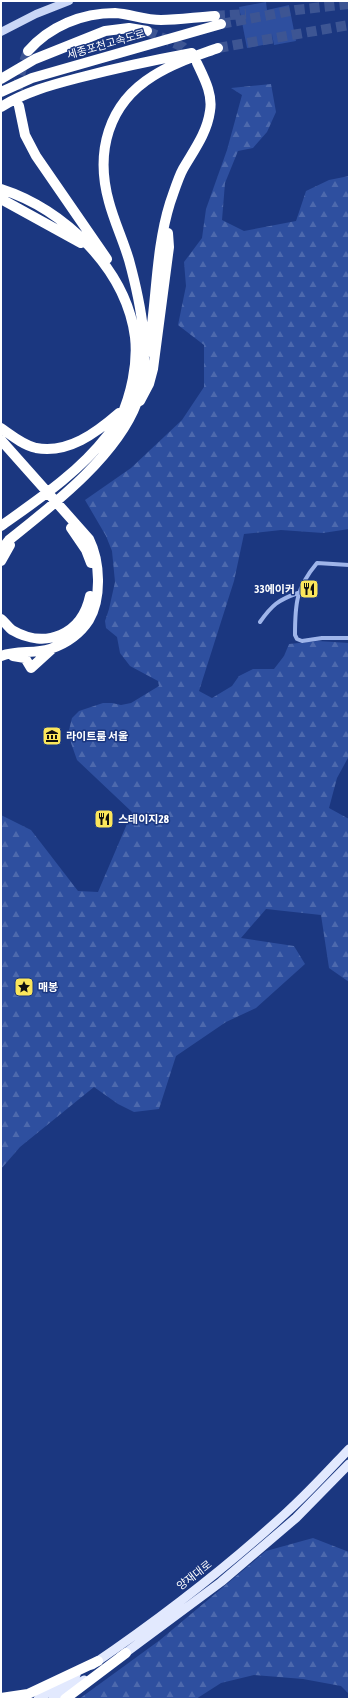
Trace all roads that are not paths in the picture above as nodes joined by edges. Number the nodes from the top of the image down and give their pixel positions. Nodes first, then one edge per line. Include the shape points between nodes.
1 (69, 1) edge
2 (147, 31) tunnel mouth
3 (1, 32) edge
4 (28, 51) tunnel mouth
5 (196, 63) tunnel mouth
6 (1, 79) edge
7 (1, 92) edge
8 (18, 106) tunnel mouth
9 (1, 107) edge
10 (1, 189) edge
11 (1, 198) edge
12 (166, 220) junction
13 (94, 251) junction
14 (120, 289) junction
15 (142, 378) junction
16 (128, 411) junction
17 (1, 428) edge
18 (1, 440) edge
19 (1, 449) edge
20 (40, 489) junction
21 (66, 518) junction
22 (1, 526) edge
23 (18, 533) junction
24 (1, 550) edge
25 (1, 561) edge
26 (349, 565) edge
27 (298, 593) junction
28 (1, 619) edge
29 (260, 622) dead end
30 (349, 638) edge
31 (55, 647) junction
32 (2, 656) edge
33 (349, 1449) edge
34 (349, 1464) edge
35 (126, 1653) junction
36 (98, 1661) junction
37 (1, 1698) edge
38 (38, 1699) edge
39 (53, 1699) edge
40 (65, 1699) edge

1 - 3 main road
2 - 6 highway via 129,28 105,32 35,59
4 - 7 highway, 세종포천고속도로 via 47,33 86,17 115,13 160,20 218,20 32,78
5 - 12 highway via 209,91 210,111 204,134 183,170
8 - 14 highway via 25,135 36,156 108,259
9 - 15 highway via 26,94 57,84 162,58 218,48 165,69 136,89 117,112 110,125 104,148 104,183 139,304 144,351
10 - 13 highway via 50,212 65,222
11 - 13 highway
12 - 15 highway via 151,333
12 - 16 highway via 169,247 153,369 145,393
13 - 14 highway
14 - 16 highway via 135,336
15 - 16 highway
16 - 17 highway via 97,432 56,449 35,448
16 - 22 highway via 74,472
16 - 23 highway via 117,438 90,471
18 - 20 highway
19 - 20 highway
20 - 21 highway
21 - 28 highway via 86,550 92,574 90,593 77,624 56,637 42,638 16,632
21 - 31 highway via 89,539 98,570 98,587 89,619 78,634
23 - 24 highway
23 - 25 highway
26 - 27 street via 317,563
27 - 29 street via 283,598
27 - 30 street via 295,613 297,639 302,641
31 - 32 highway
31 - 32 highway via 31,668 25,658
33 - 36 main road, 양재대로 via 288,1511 252,1543 207,1581
34 - 35 main road, 양재대로 via 296,1518 221,1582
35 - 39 main road, 양재대로
35 - 40 highway
36 - 37 highway via 28,1694
36 - 38 main road, 양재대로

